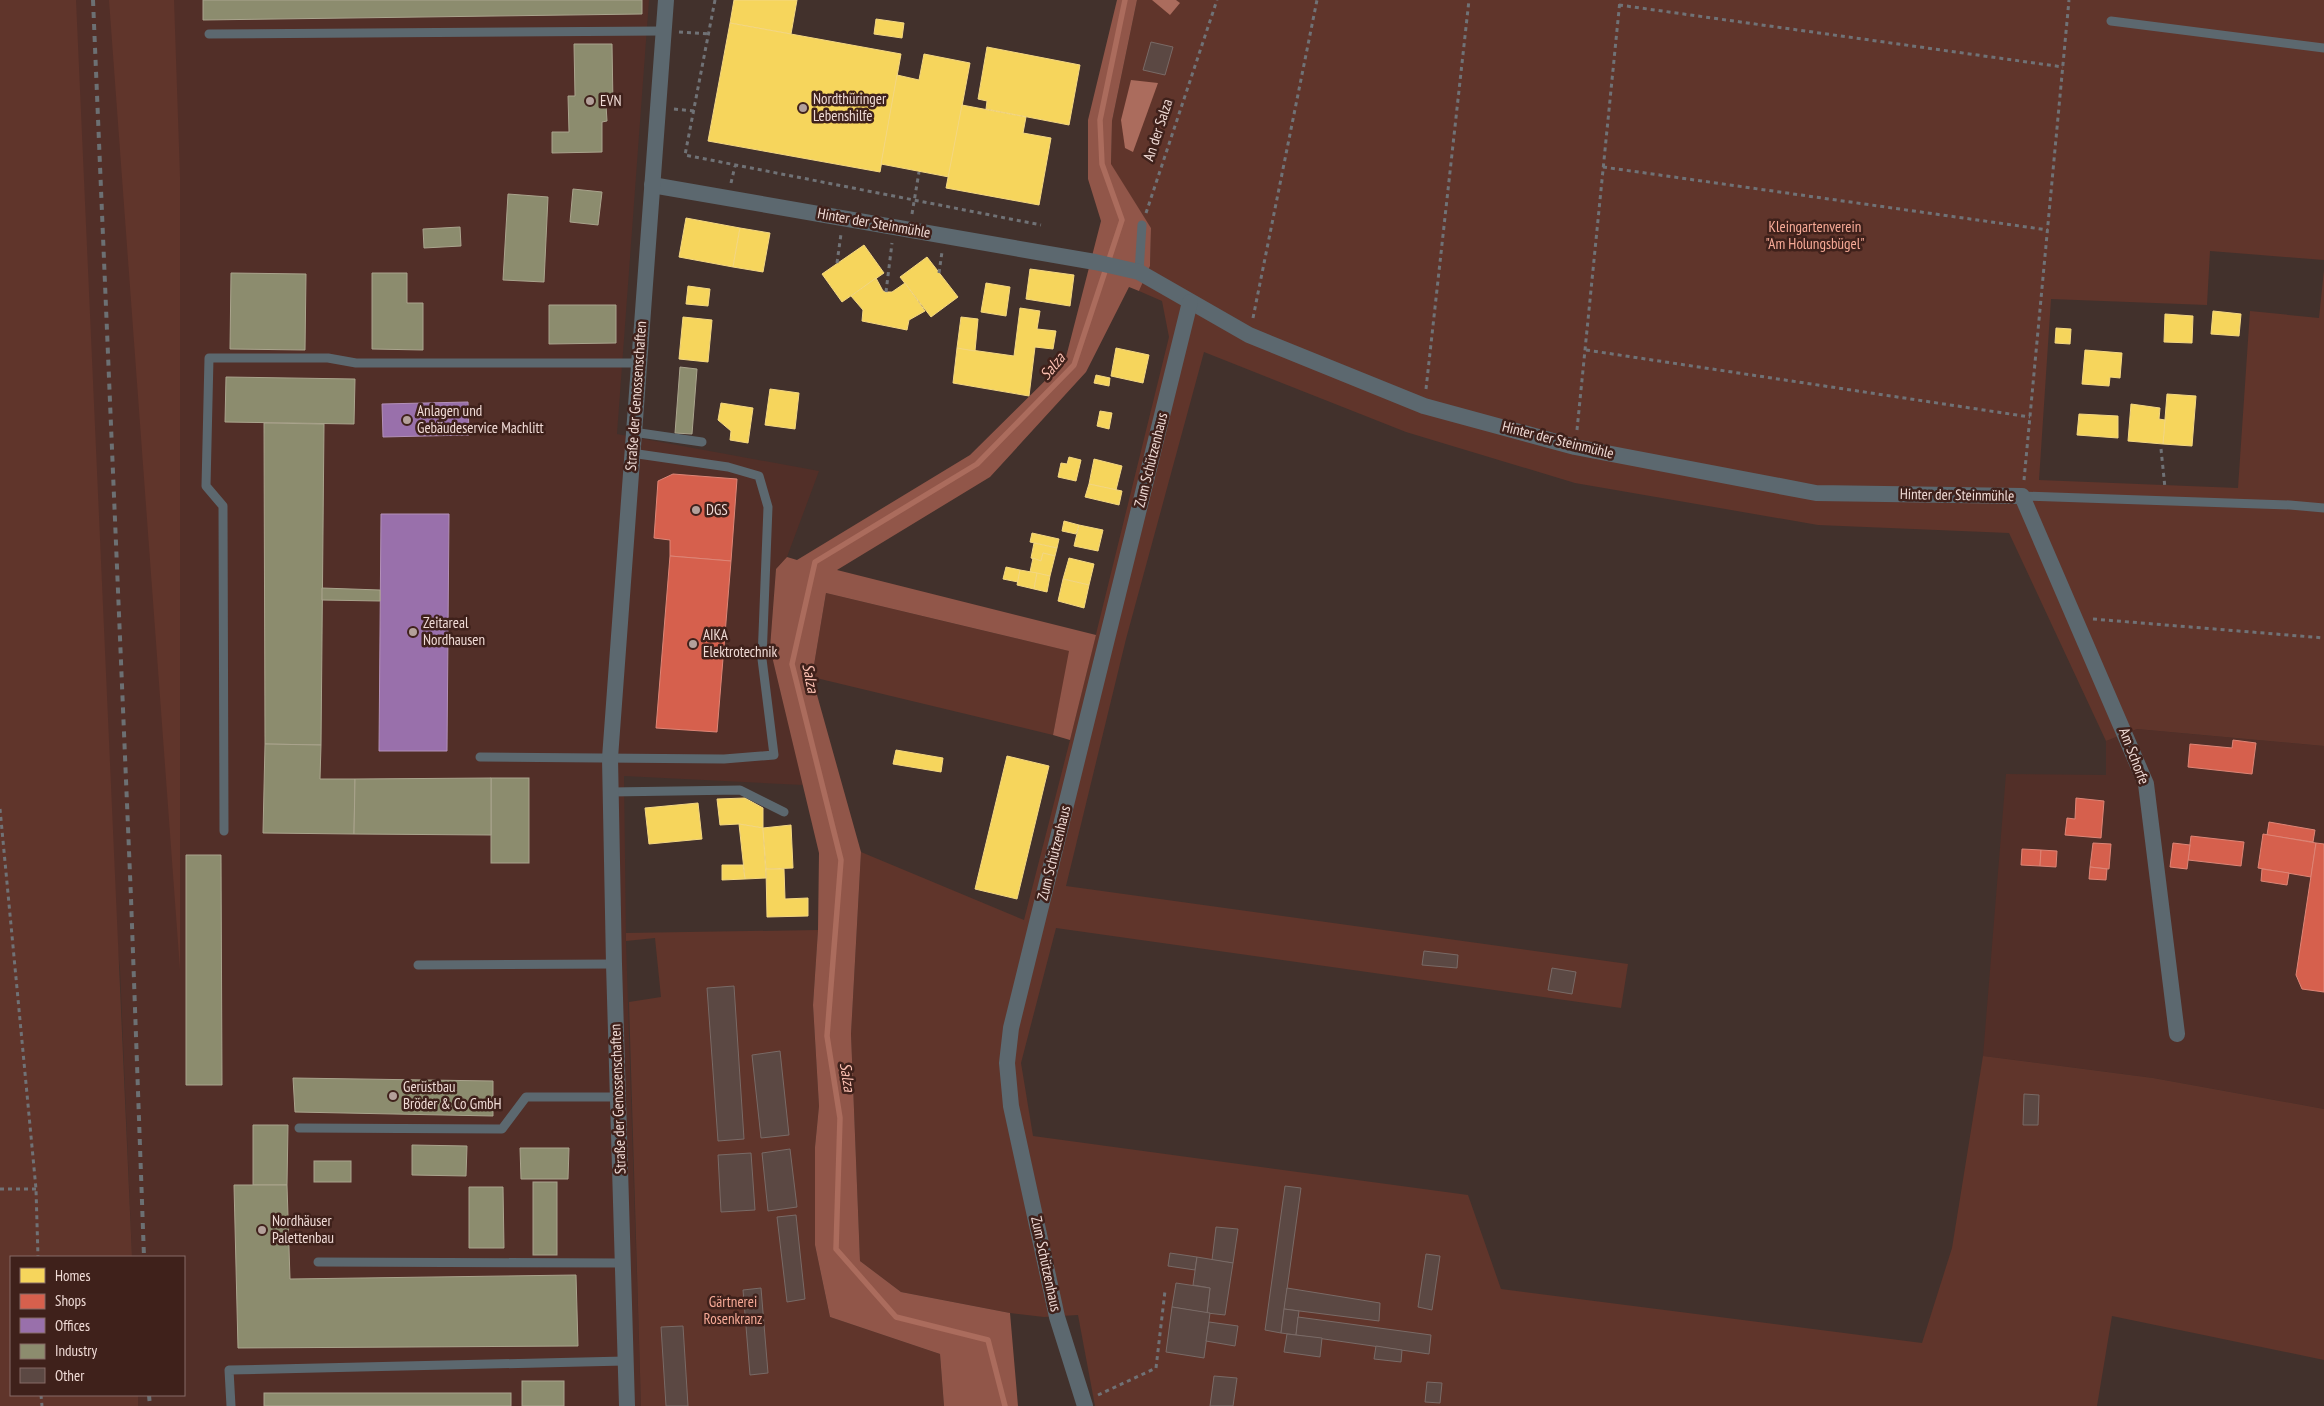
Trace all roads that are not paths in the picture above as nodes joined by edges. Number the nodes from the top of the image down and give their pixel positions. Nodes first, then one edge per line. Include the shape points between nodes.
1 (666, 0) edge
2 (2111, 21) dead end
3 (663, 31) junction
4 (209, 34) dead end
5 (2324, 48) edge
6 (652, 184) junction
7 (1142, 225) road end
8 (1139, 272) junction
9 (1190, 302) junction
10 (638, 363) junction
11 (633, 432) junction
12 (702, 442) dead end
13 (631, 453) junction
14 (2022, 496) junction
15 (2324, 508) edge
16 (480, 757) dead end
17 (610, 758) junction
18 (611, 792) junction
19 (784, 812) dead end
20 (224, 831) dead end
21 (614, 964) junction
22 (418, 965) dead end
23 (2177, 1034) dead end
24 (618, 1097) junction
25 (299, 1128) dead end
26 (318, 1262) dead end
27 (622, 1263) junction
28 (625, 1361) junction
29 (1085, 1404) edge
30 (230, 1406) edge
31 (626, 1406) edge

1 - 3 street, Straße der Genossenschaften
2 - 5 lane
3 - 4 lane
3 - 6 street, Straße der Genossenschaften
6 - 8 street, Hinter der Steinmühle
6 - 10 street, Straße der Genossenschaften
7 - 8 lane
8 - 9 street, Hinter der Steinmühle
9 - 14 street, Hinter der Steinmühle via 1250,335 1424,406 1575,446 1816,493
9 - 29 street, Zum Schützenhaus via 1011,1028 1007,1063 1011,1106 1057,1317
10 - 11 street, Straße der Genossenschaften
10 - 20 lane via 356,363 328,358 208,358 206,486 223,506
11 - 12 lane
11 - 13 street, Straße der Genossenschaften
13 - 17 street, Straße der Genossenschaften
13 - 17 lane via 728,467 759,476 768,507 762,659 774,755 724,759
14 - 15 lane
14 - 23 street, Am Schorfe via 2146,784
16 - 17 lane
17 - 18 street, Straße der Genossenschaften
18 - 19 lane via 740,790
18 - 21 street, Straße der Genossenschaften
21 - 22 lane
21 - 24 street, Straße der Genossenschaften
24 - 25 lane via 526,1097 502,1129
24 - 27 street, Straße der Genossenschaften
26 - 27 lane
27 - 28 street, Straße der Genossenschaften
28 - 30 lane via 228,1370
28 - 31 street, Straße der Genossenschaften

